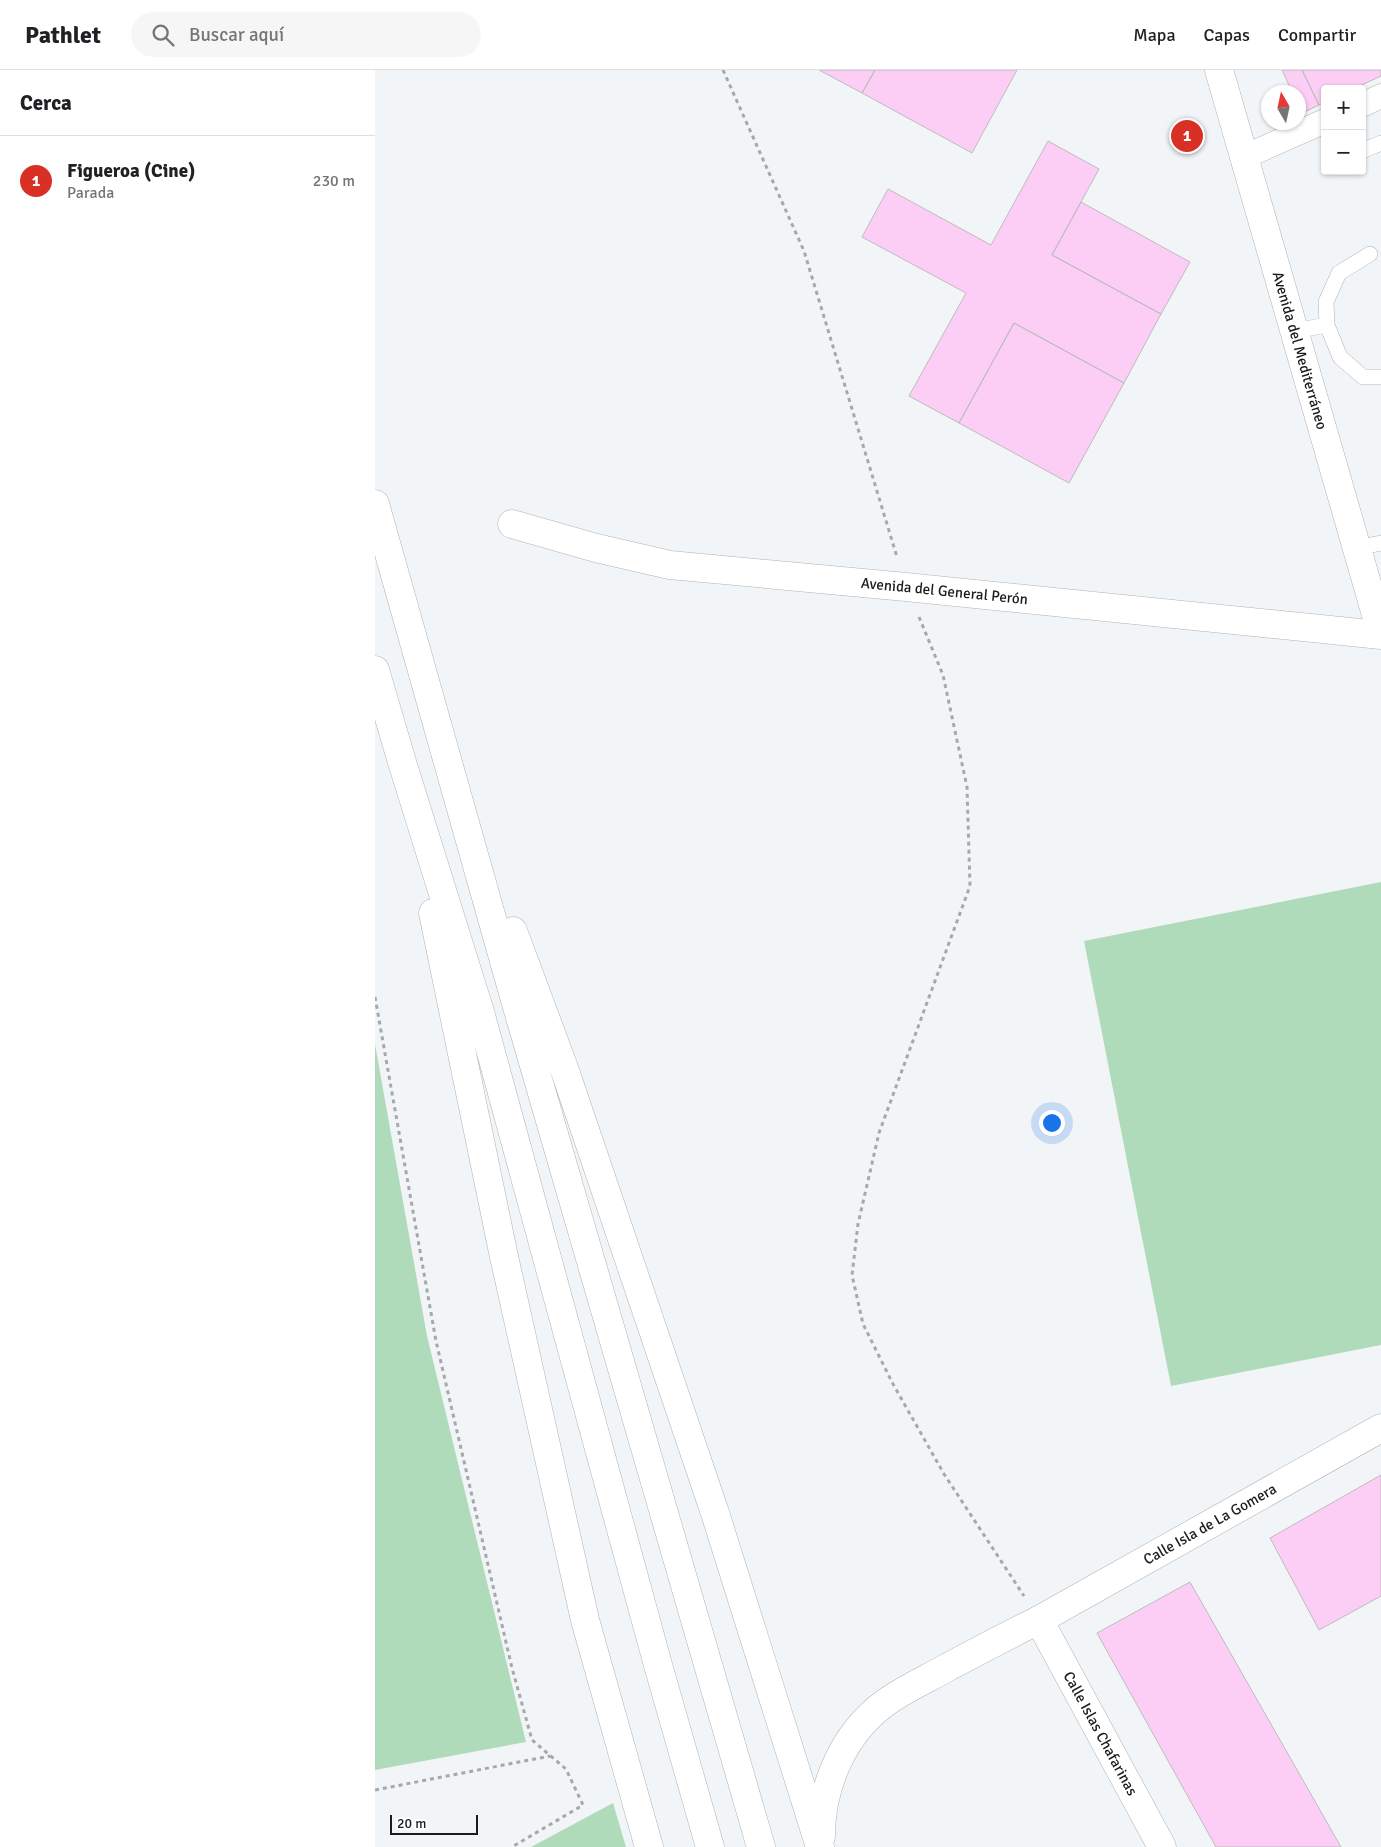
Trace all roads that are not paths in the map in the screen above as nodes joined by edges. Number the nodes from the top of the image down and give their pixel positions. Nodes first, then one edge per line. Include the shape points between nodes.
1 (1219, 70) edge
2 (1381, 96) edge
3 (1366, 103) edge
4 (1321, 123) edge
5 (1381, 143) edge
6 (1366, 149) edge
7 (1243, 158) junction
8 (1370, 254) dead end
9 (1327, 325) junction
10 (1294, 331) junction
11 (1381, 377) edge
12 (375, 504) edge
13 (512, 524) dead end
14 (1369, 545) edge
15 (1381, 634) edge
16 (375, 670) edge
17 (445, 751) junction
18 (402, 762) junction
19 (1381, 1428) edge
20 (1039, 1620) junction
21 (649, 1847) edge
22 (710, 1847) edge
23 (761, 1847) edge
24 (820, 1847) edge
25 (1162, 1847) edge

1 - 7 main road, Avenida del Mediterráneo
2 - 3 street
4 - 7 street
5 - 6 lane
7 - 10 main road, Avenida del Mediterráneo
8 - 9 lane via 1339,273 1326,302
9 - 10 lane
9 - 11 lane via 1340,357 1363,376
10 - 14 main road, Avenida del Mediterráneo
12 - 17 main road
13 - 15 main road, Avenida del General Perón via 670,565
14 - 15 main road, Avenida del Mediterráneo
16 - 18 main road
17 - 23 main road
17 - 24 main road via 564,1068 715,1513
18 - 21 main road via 503,1252 585,1620
18 - 22 main road via 481,1012
19 - 20 main road, Calle Isla de La Gomera
20 - 24 main road, Calle Isla de La Gomera via 900,1694 873,1713 851,1738 836,1765 822,1817
20 - 25 main road, Calle Islas Chafarinas

